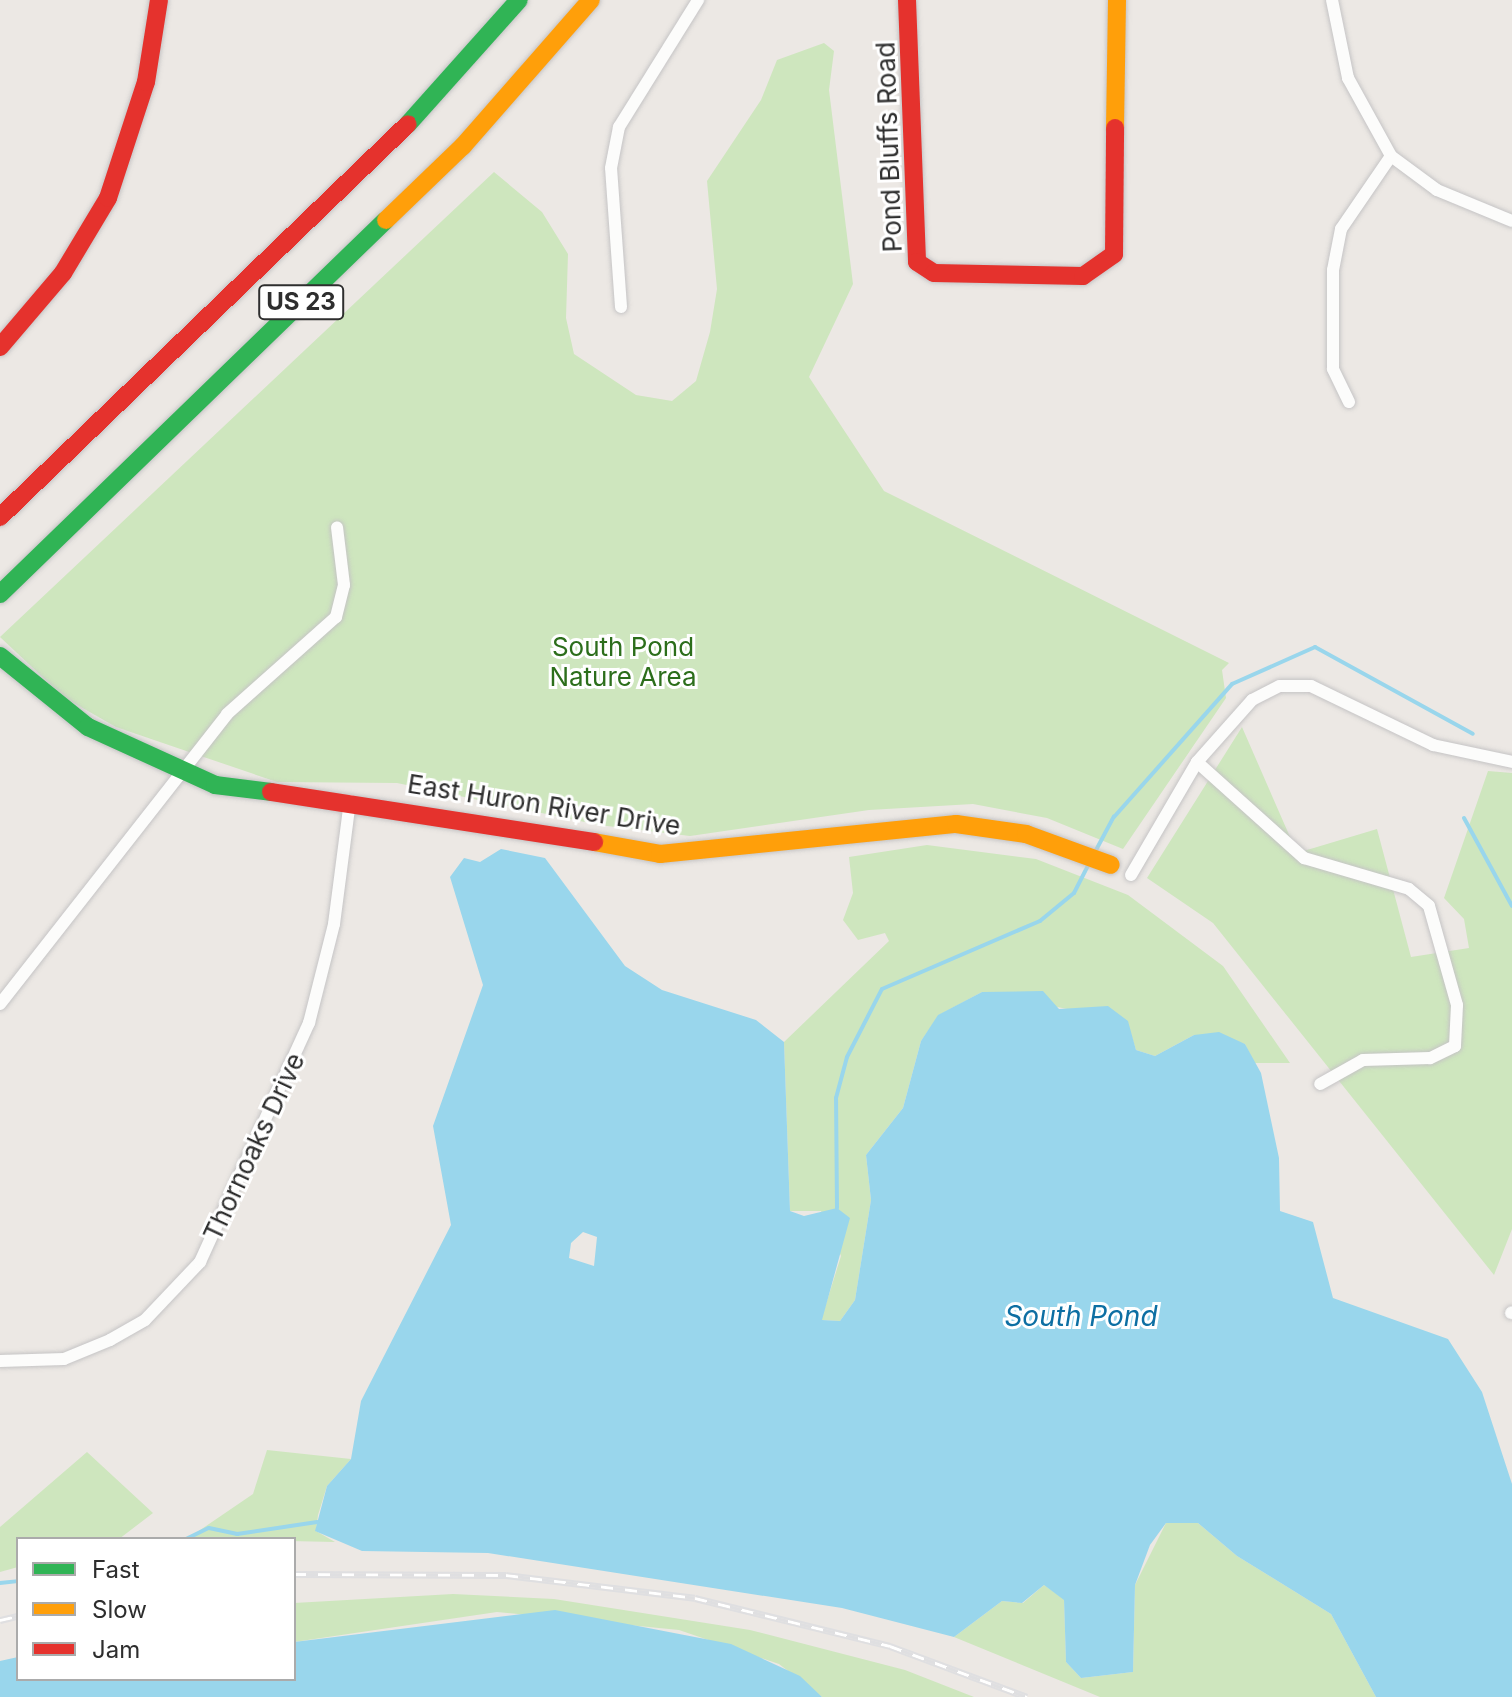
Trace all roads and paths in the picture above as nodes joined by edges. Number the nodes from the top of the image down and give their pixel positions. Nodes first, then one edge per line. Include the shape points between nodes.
1 (159, 0) edge
2 (519, 0) edge
3 (591, 0) edge
4 (698, 0) edge
5 (907, 0) edge
6 (1117, 0) edge
7 (1332, 0) edge
8 (1391, 156) junction
9 (1512, 221) edge
10 (621, 307) dead end
11 (0, 347) edge
12 (1349, 402) dead end
13 (0, 517) edge
14 (337, 527) dead end
15 (0, 594) edge
16 (0, 656) edge
17 (1197, 762) junction
18 (1512, 762) edge
19 (183, 774) junction
20 (350, 801) junction
21 (1111, 865) dead end
22 (1131, 875) dead end
23 (0, 1004) edge
24 (1320, 1084) dead end
25 (0, 1361) edge

1 - 11 main road via 146,82 108,198 63,273
2 - 13 main road, US 23 via 436,97
3 - 15 main road, US 23 via 463,146
4 - 10 street via 619,127 611,168
5 - 6 main road, Pond Bluffs Road via 917,262 934,273 1083,276 1114,254
7 - 8 street via 1348,78
8 - 9 street via 1437,190
8 - 12 street via 1341,229 1333,270 1333,369
14 - 19 street via 344,585 336,617 227,714
16 - 19 main road, East Huron River Drive via 88,727
17 - 18 street via 1252,700 1280,686 1311,686 1433,745
17 - 22 street
17 - 24 street via 1304,858 1409,889 1429,906 1457,1005 1455,1046 1430,1058 1363,1060
19 - 20 main road, East Huron River Drive via 258,792
19 - 23 street
20 - 21 main road, East Huron River Drive via 660,854 956,824 991,825
20 - 25 street, Thornoaks Drive via 334,924 309,1023 200,1262 155,1311 110,1340 64,1359

